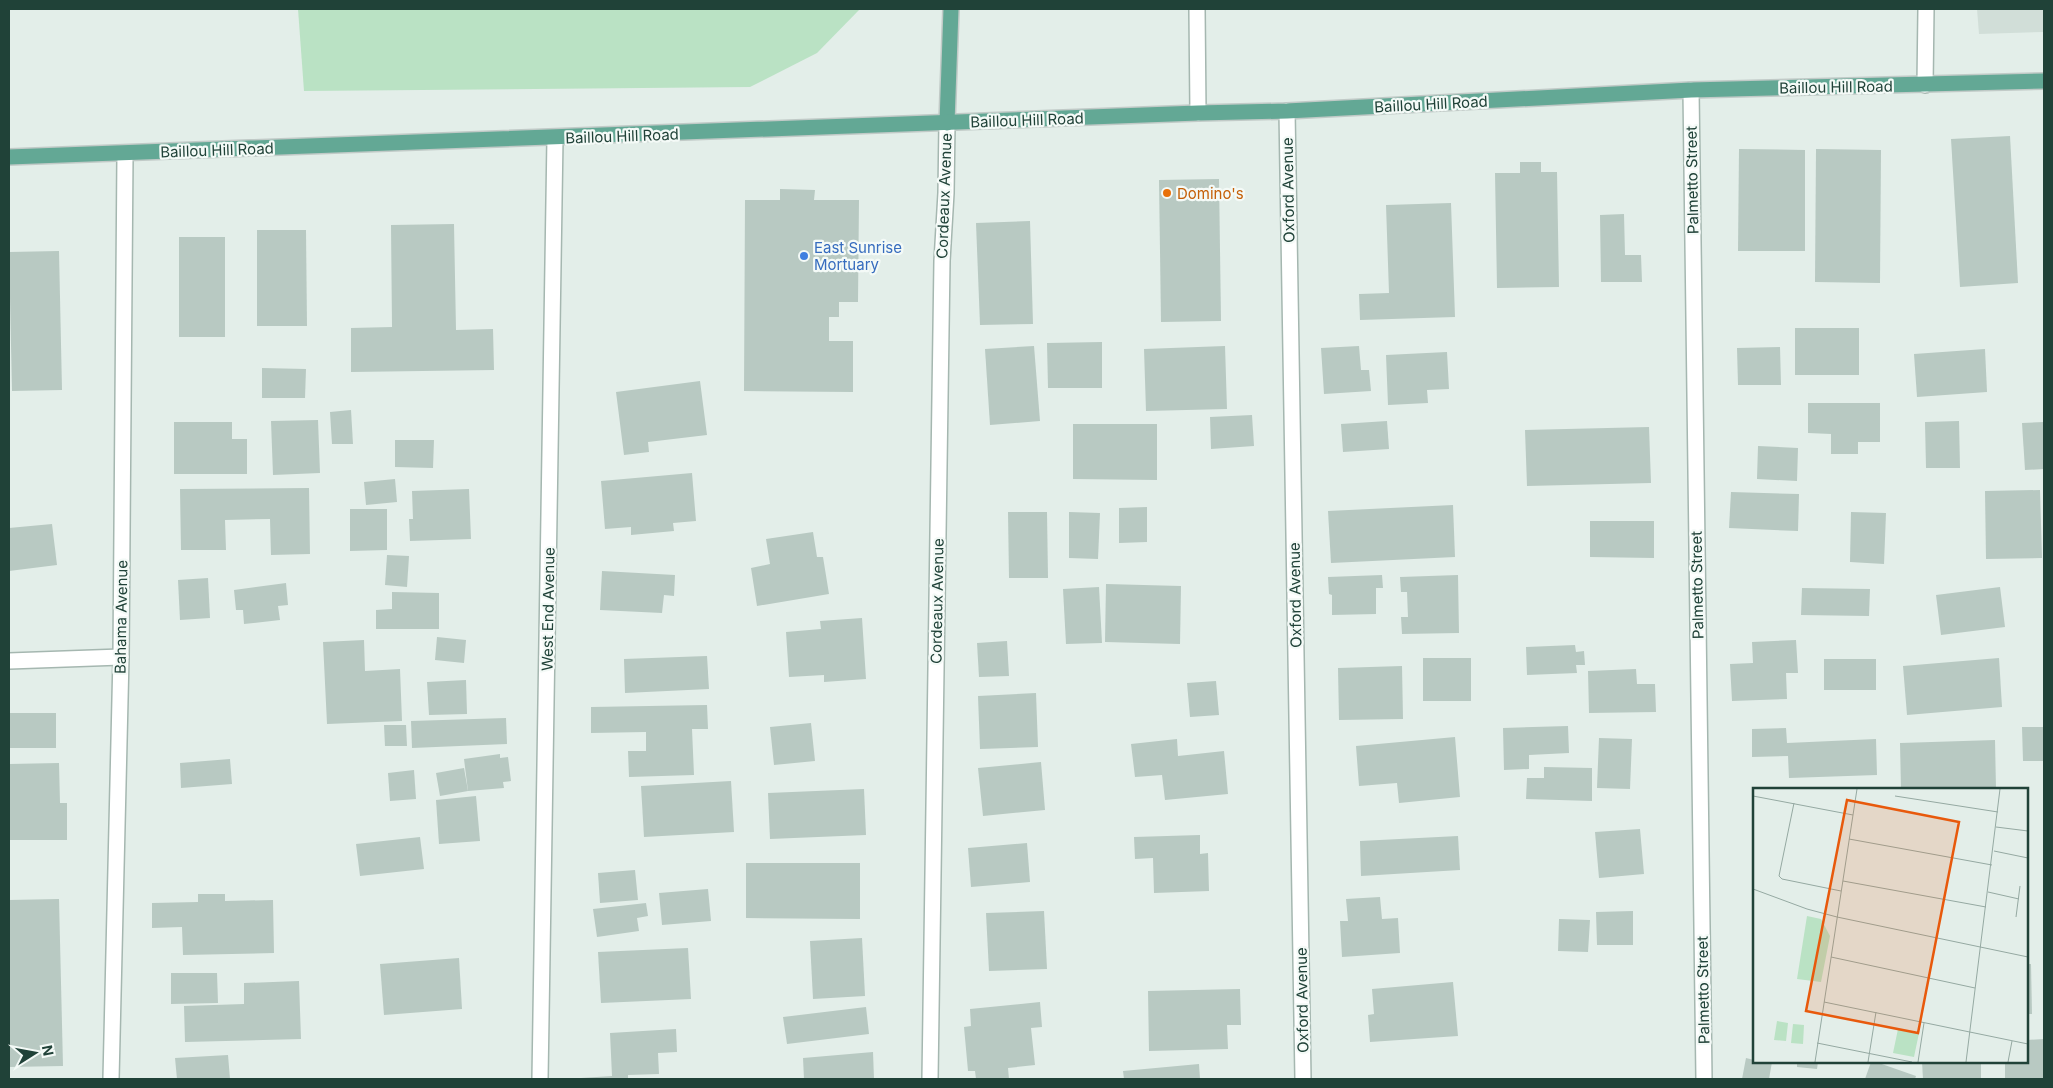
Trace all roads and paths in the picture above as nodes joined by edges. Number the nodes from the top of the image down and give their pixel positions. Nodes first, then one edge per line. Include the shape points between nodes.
1 (952, 9) edge
2 (1197, 9) edge
3 (1926, 9) edge
4 (2044, 81) edge
5 (1925, 85) junction
6 (1691, 90) junction
7 (1287, 111) junction
8 (1198, 113) junction
9 (947, 123) junction
10 (555, 138) junction
11 (125, 154) junction
12 (9, 157) edge
13 (120, 657) junction
14 (9, 661) edge
15 (111, 1079) edge
16 (540, 1079) edge
17 (930, 1079) edge
18 (1303, 1079) edge
19 (1704, 1079) edge

1 - 9 main road
2 - 8 street
3 - 5 street
4 - 5 main road, Baillou Hill Road
5 - 6 main road, Baillou Hill Road
6 - 7 main road, Baillou Hill Road
6 - 19 street, Palmetto Street
7 - 8 main road, Baillou Hill Road
7 - 18 street, Oxford Avenue
8 - 9 main road, Baillou Hill Road
9 - 10 main road, Baillou Hill Road
9 - 17 street, Cordeaux Avenue via 942,261
10 - 11 main road, Baillou Hill Road
10 - 16 street, West End Avenue
11 - 12 main road, Baillou Hill Road
11 - 13 street, Bahama Avenue
13 - 14 street
13 - 15 street, Bahama Avenue

